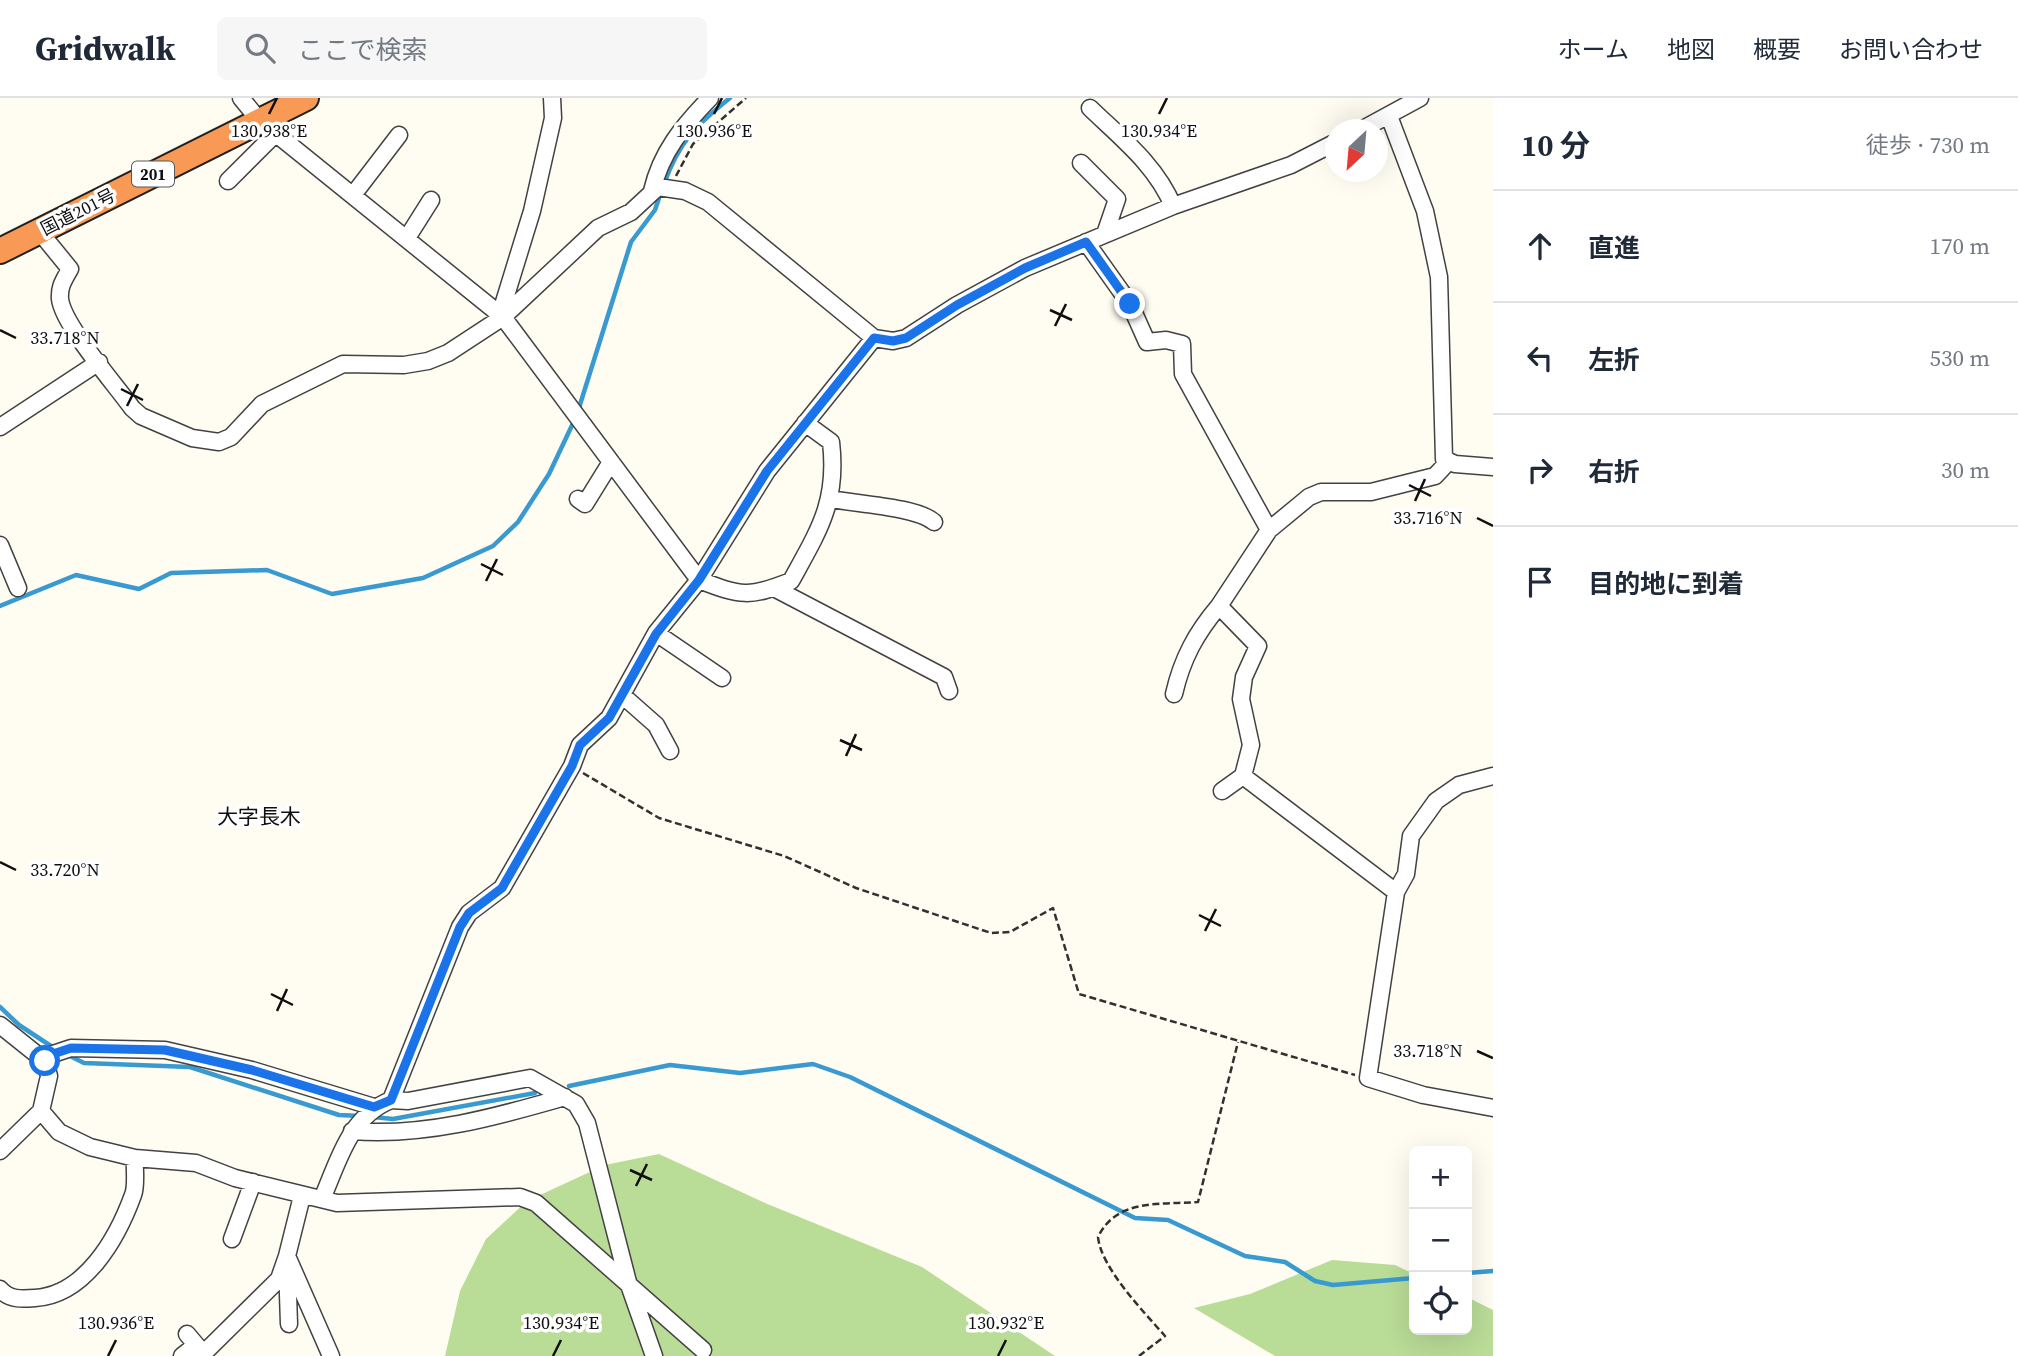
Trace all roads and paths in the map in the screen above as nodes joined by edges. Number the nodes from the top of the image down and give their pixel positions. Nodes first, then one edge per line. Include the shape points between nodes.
1 (241, 98) edge
2 (306, 98) edge
3 (552, 98) edge
4 (710, 98) edge
5 (746, 98) edge
6 (1420, 98) edge
7 (1090, 108) dead end
8 (1389, 116) junction
9 (1383, 119) edge
10 (267, 126) junction
11 (399, 135) dead end
12 (1325, 147) edge
13 (1081, 163) dead end
14 (228, 181) dead end
15 (664, 189) junction
16 (353, 195) junction
17 (431, 200) dead end
18 (1173, 206) junction
19 (39, 231) junction
20 (1105, 234) junction
21 (407, 238) junction
22 (1086, 242) junction
23 (0, 251) edge
24 (501, 316) junction
25 (874, 338) junction
26 (99, 362) junction
27 (806, 423) junction
28 (0, 427) edge
29 (1449, 461) junction
30 (611, 462) junction
31 (1493, 467) edge
32 (578, 499) dead end
33 (831, 499) junction
34 (934, 522) dead end
35 (1269, 530) junction
36 (0, 545) edge
37 (699, 580) junction
38 (18, 588) dead end
39 (774, 588) junction
40 (1219, 606) junction
41 (656, 634) junction
42 (722, 678) dead end
43 (949, 691) dead end
44 (1174, 694) dead end
45 (622, 695) junction
46 (670, 751) dead end
47 (572, 766) junction
48 (1243, 776) junction
49 (1493, 776) edge
50 (1222, 791) dead end
51 (1396, 892) junction
52 (0, 1025) edge
53 (1238, 1042) junction
54 (48, 1058) junction
55 (1368, 1078) junction
56 (565, 1097) junction
57 (391, 1100) junction
58 (373, 1108) junction
59 (1493, 1108) edge
60 (41, 1111) junction
61 (355, 1128) junction
62 (0, 1151) edge
63 (135, 1158) junction
64 (253, 1182) junction
65 (302, 1196) junction
66 (323, 1199) junction
67 (232, 1239) dead end
68 (287, 1256) junction
69 (628, 1282) junction
70 (0, 1289) edge
71 (289, 1324) dead end
72 (196, 1347) edge
73 (703, 1350) dead end
74 (182, 1356) edge
75 (331, 1356) edge
76 (654, 1356) edge
77 (1139, 1356) edge

1 - 10 street
2 - 10 highway, 国道201号 / 201
3 - 24 street via 553,118 532,211
4 - 15 street via 677,133 662,160
5 - 15 path via 693,144
6 - 8 street
7 - 18 street via 1151,166
8 - 9 street
8 - 29 street via 1425,211 1439,277 1444,459
10 - 14 street
10 - 16 street
10 - 19 highway, 国道201号 / 201
11 - 16 street
12 - 18 street via 1291,165
13 - 20 street via 1116,200
15 - 24 street via 598,228
15 - 25 street via 708,202
16 - 21 street
17 - 21 street
18 - 20 street
19 - 23 highway, 国道201号 / 201
19 - 26 street via 70,269 60,285 61,302 69,322
20 - 22 street
21 - 24 street
22 - 25 street via 1025,268 906,338
22 - 35 street via 1130,304 1147,342 1182,344 1183,374
24 - 26 street via 448,353 428,361 344,364 262,404 231,437 219,442 192,438 141,416
24 - 30 street
25 - 27 street
26 - 28 street
27 - 33 street via 831,442
27 - 37 street via 767,471
29 - 31 street
29 - 35 street via 1435,475 1371,492 1321,492
30 - 32 street via 585,504
30 - 37 street
33 - 34 street via 918,511
33 - 39 street via 791,581
35 - 40 street
36 - 38 street
37 - 39 street via 734,593 758,595
37 - 41 street
39 - 43 street via 944,677
40 - 44 street via 1196,633 1179,669
40 - 48 street via 1258,646 1244,677 1241,699 1251,745
41 - 42 street
41 - 45 street
45 - 46 street via 656,725
45 - 47 street via 609,718 580,745
47 - 53 path via 659,818 784,856 856,888 991,933 1010,932 1053,908 1079,994
47 - 57 street via 502,888 469,913 460,927
48 - 50 street
48 - 51 street
49 - 51 street via 1459,785 1436,801 1410,836 1406,874
51 - 55 street
52 - 54 street
53 - 55 path
53 - 77 path via 1198,1202 1137,1206 1118,1212 1105,1221 1098,1237 1104,1256 1165,1336
54 - 58 street via 71,1048 165,1050 252,1070
54 - 60 street
55 - 59 street via 1423,1095
56 - 57 street via 530,1078 408,1101
56 - 61 street via 492,1118 400,1132
56 - 69 street via 576,1104 587,1123
57 - 58 street
58 - 61 street
60 - 62 street
60 - 63 street via 59,1132 90,1147
61 - 66 street
63 - 64 street via 196,1163
63 - 70 street via 134,1193 110,1241 81,1281 53,1297 20,1299
64 - 65 street
64 - 67 street
65 - 66 street
65 - 68 street
66 - 69 street via 337,1203 520,1197 536,1203
68 - 71 street
68 - 72 street via 279,1279
68 - 75 street
69 - 73 street
69 - 76 street
72 - 74 street

